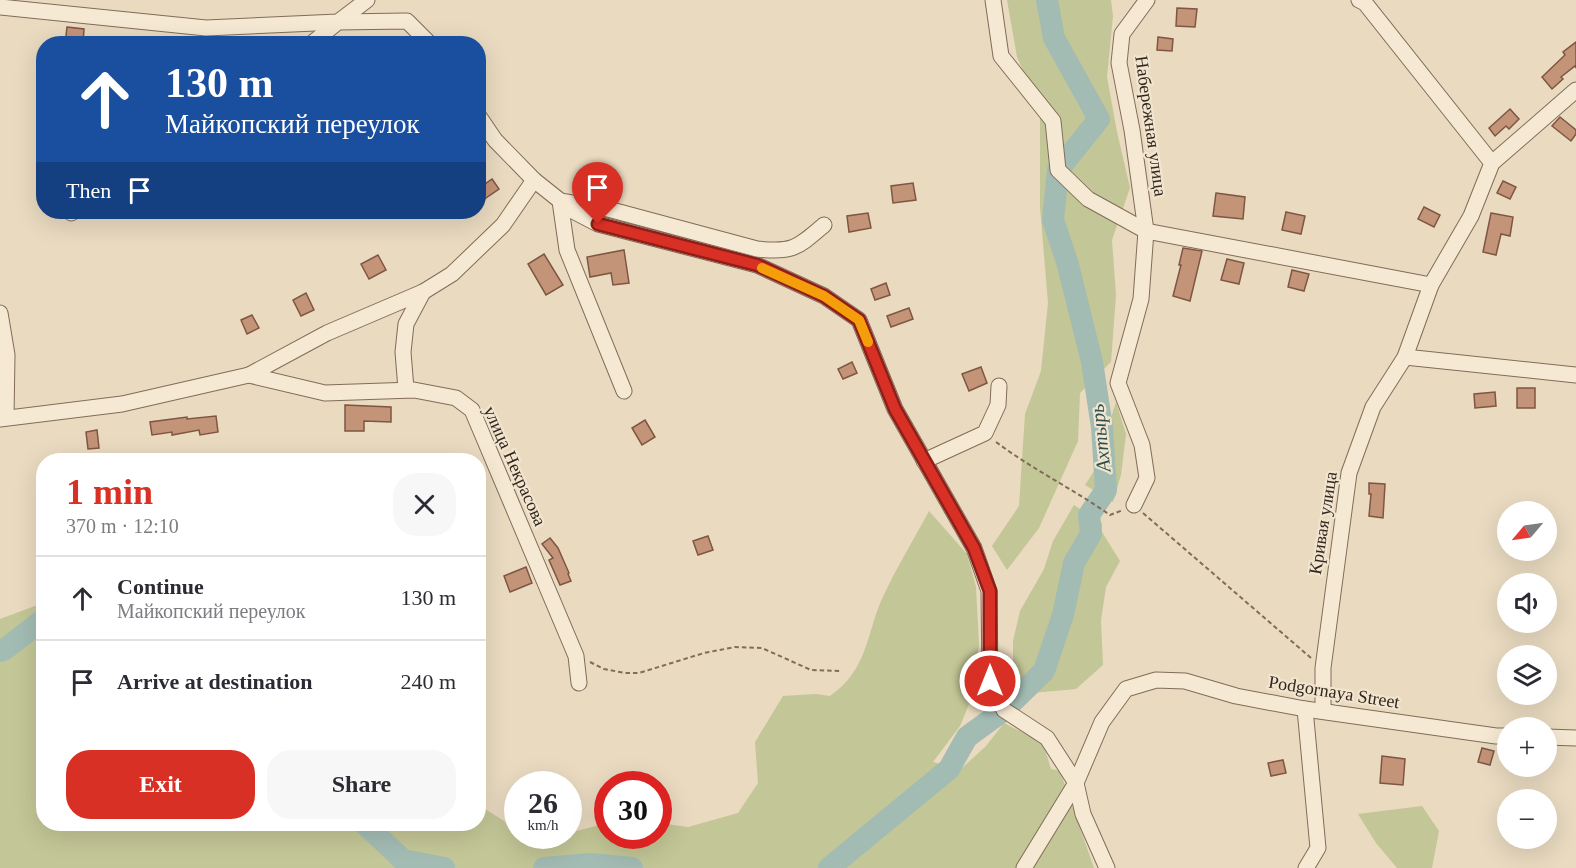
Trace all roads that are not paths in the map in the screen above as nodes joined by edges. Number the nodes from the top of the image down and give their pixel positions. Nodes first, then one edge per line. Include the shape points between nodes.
1 (367, 0) edge
2 (993, 0) edge
3 (1147, 0) edge
4 (1363, 1) edge
5 (0, 7) edge
6 (338, 22) junction
7 (321, 36) edge
8 (422, 36) edge
9 (1576, 90) edge
10 (486, 127) edge
11 (1492, 163) junction
12 (534, 180) junction
13 (560, 201) junction
14 (825, 225) dead end
15 (1146, 231) junction
16 (1431, 285) junction
17 (423, 292) junction
18 (0, 313) edge
19 (1406, 357) junction
20 (249, 375) junction
21 (1576, 375) edge
22 (999, 386) dead end
23 (406, 389) junction
24 (624, 392) dead end
25 (3, 418) edge
26 (924, 461) junction
27 (1134, 505) road end
28 (579, 683) dead end
29 (1305, 709) junction
30 (1323, 711) junction
31 (1497, 736) edge
32 (1557, 737) edge
33 (1576, 738) edge
34 (1076, 783) junction
35 (1024, 868) edge
36 (1107, 868) edge
37 (1306, 868) edge

1 - 6 street
2 - 15 street via 1001,56 1053,121 1058,170 1088,199
3 - 15 street, Набережная улица via 1122,34 1119,63
4 - 11 street
5 - 6 street via 206,28
6 - 7 street
6 - 8 street via 408,21
9 - 11 street, Кривая улица
10 - 12 street
11 - 16 street, Кривая улица via 1471,216
12 - 13 street
12 - 17 street, улица Некрасова via 503,225 452,274
13 - 14 street via 608,208 757,249 780,251 801,245
13 - 24 street via 567,250
13 - 26 street via 598,224 757,265 824,296 859,320 895,409
15 - 16 street
15 - 27 street, Набережная улица via 1141,299 1118,383 1142,445 1147,478
16 - 19 street, Кривая улица
17 - 20 street, улица Некрасова via 327,333
17 - 23 street via 406,324
18 - 25 street via 7,355
19 - 21 street
19 - 30 street, Кривая улица via 1373,407 1349,473 1323,668
20 - 23 street, улица Некрасова via 325,393
20 - 25 street, улица Некрасова via 122,404
22 - 26 street via 998,405 985,433
23 - 28 street, улица Некрасова via 456,398 472,410 576,656
26 - 34 street via 974,548 990,591 990,681 1004,710 1047,738
29 - 30 street, Podgornaya Street
29 - 34 street, Podgornaya Street via 1236,696 1185,681 1156,680 1126,689 1102,722
29 - 37 street via 1318,848
30 - 31 street, Podgornaya Street
32 - 33 street
34 - 35 street, Podgornaya Street
34 - 36 street via 1083,814

